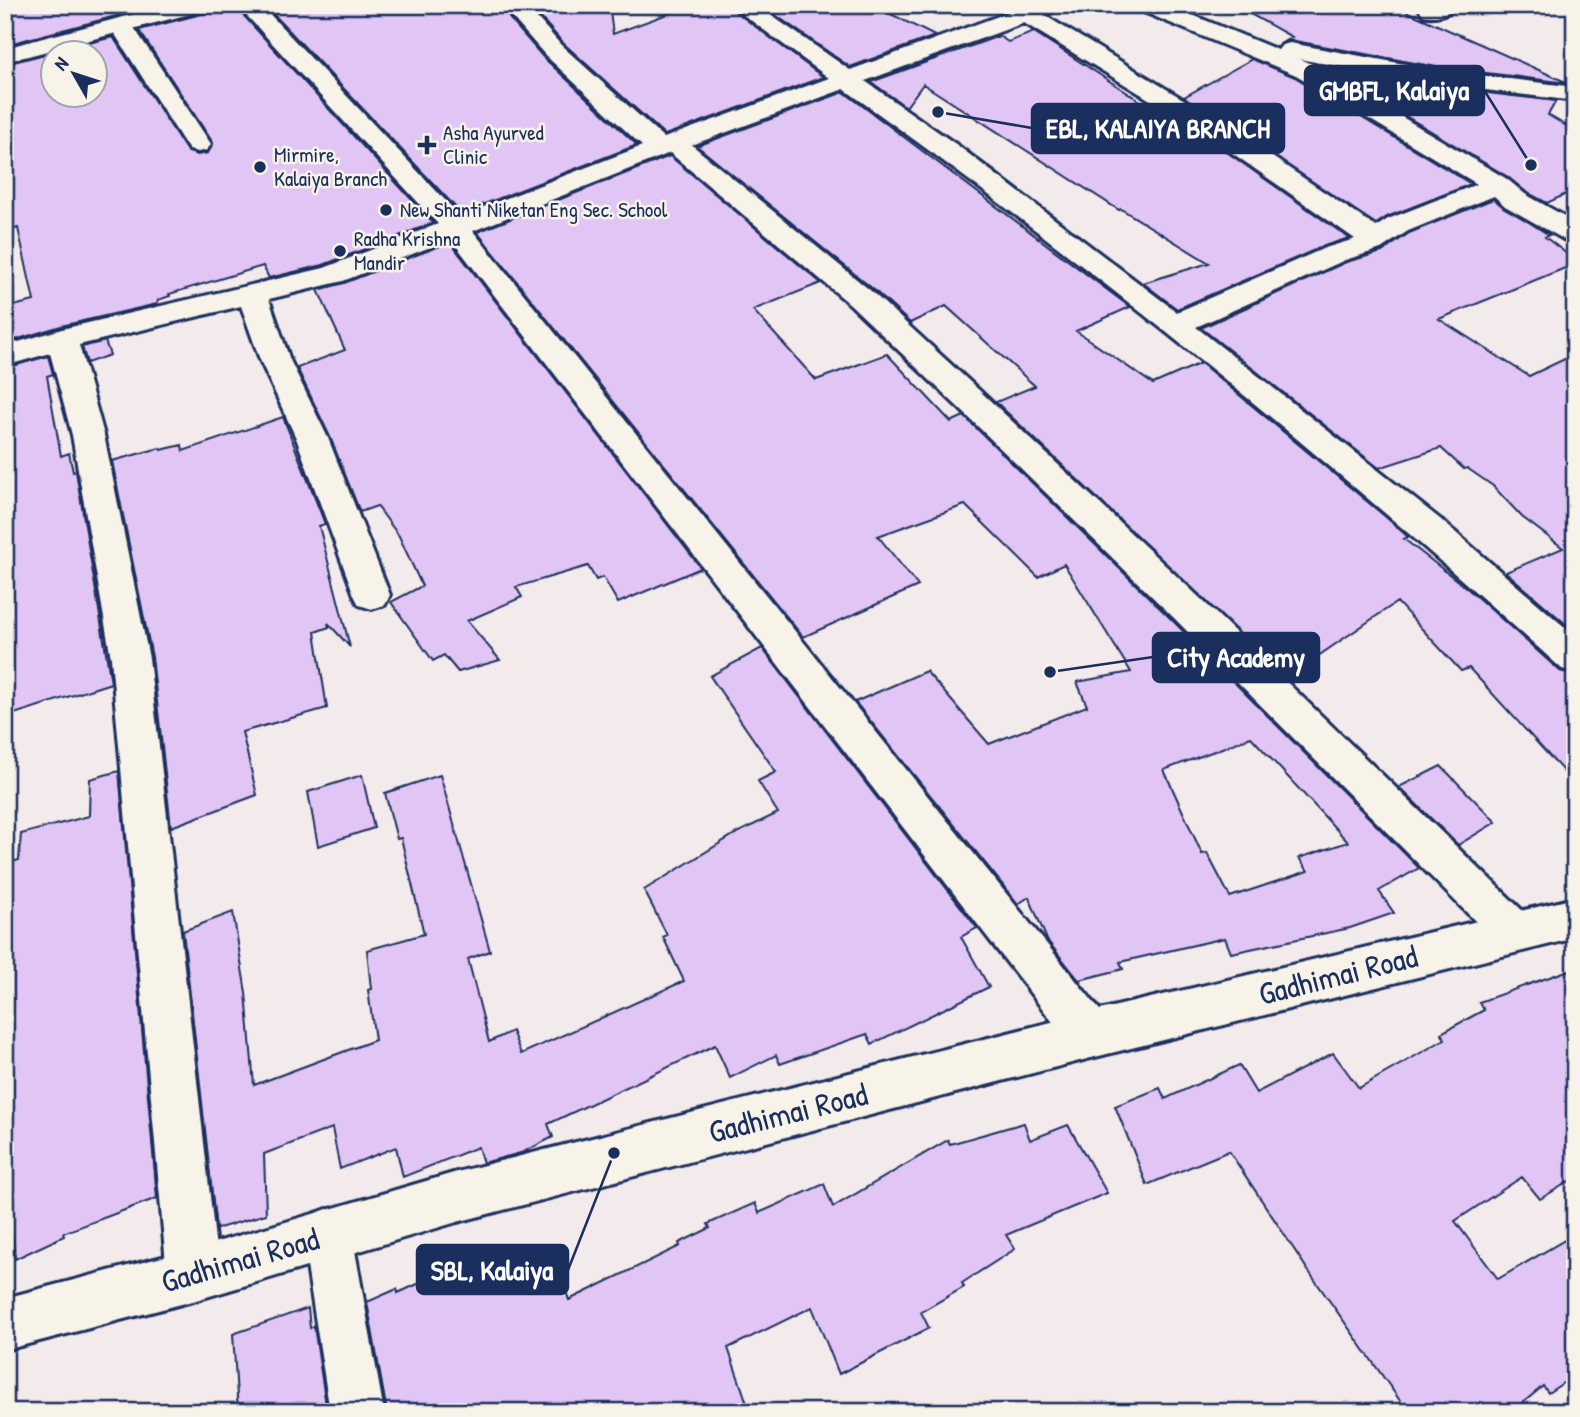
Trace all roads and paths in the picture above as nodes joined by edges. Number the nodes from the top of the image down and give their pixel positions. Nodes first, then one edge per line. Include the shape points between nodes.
1 (197, 5) edge
2 (248, 5) edge
3 (741, 5) edge
4 (1147, 5) edge
5 (1039, 9) edge
6 (523, 16) dead end
7 (121, 25) junction
8 (1237, 40) junction
9 (5, 55) edge
10 (848, 78) junction
11 (1575, 94) edge
12 (198, 144) dead end
13 (667, 146) junction
14 (1498, 185) junction
15 (457, 229) junction
16 (1575, 234) edge
17 (1376, 240) junction
18 (252, 294) junction
19 (1174, 325) junction
20 (62, 339) junction
21 (5, 356) edge
22 (372, 595) dead end
23 (1575, 659) edge
24 (1575, 918) edge
25 (1515, 932) junction
26 (1091, 1035) junction
27 (327, 1234) junction
28 (193, 1275) junction
29 (5, 1324) edge
30 (357, 1412) edge

1 - 7 street
2 - 15 street
3 - 10 street
4 - 8 street
5 - 10 street
5 - 17 street
6 - 13 street via 554,50
7 - 9 street
7 - 12 street
8 - 11 street via 1437,77
8 - 14 street via 1305,70
10 - 13 street
10 - 19 street
13 - 15 street
13 - 25 street via 861,298 1187,608
14 - 16 street via 1515,200
14 - 17 street via 1398,225
15 - 18 street via 333,275
15 - 26 street
17 - 19 street
18 - 20 street
18 - 22 street
19 - 23 street via 1428,528
20 - 21 street
20 - 28 street via 88,435 130,658
24 - 25 street, Gadhimai Road
25 - 26 street, Gadhimai Road
26 - 27 street, Gadhimai Road via 457,1196
27 - 28 street, Gadhimai Road
27 - 30 street
28 - 29 street, Gadhimai Road

